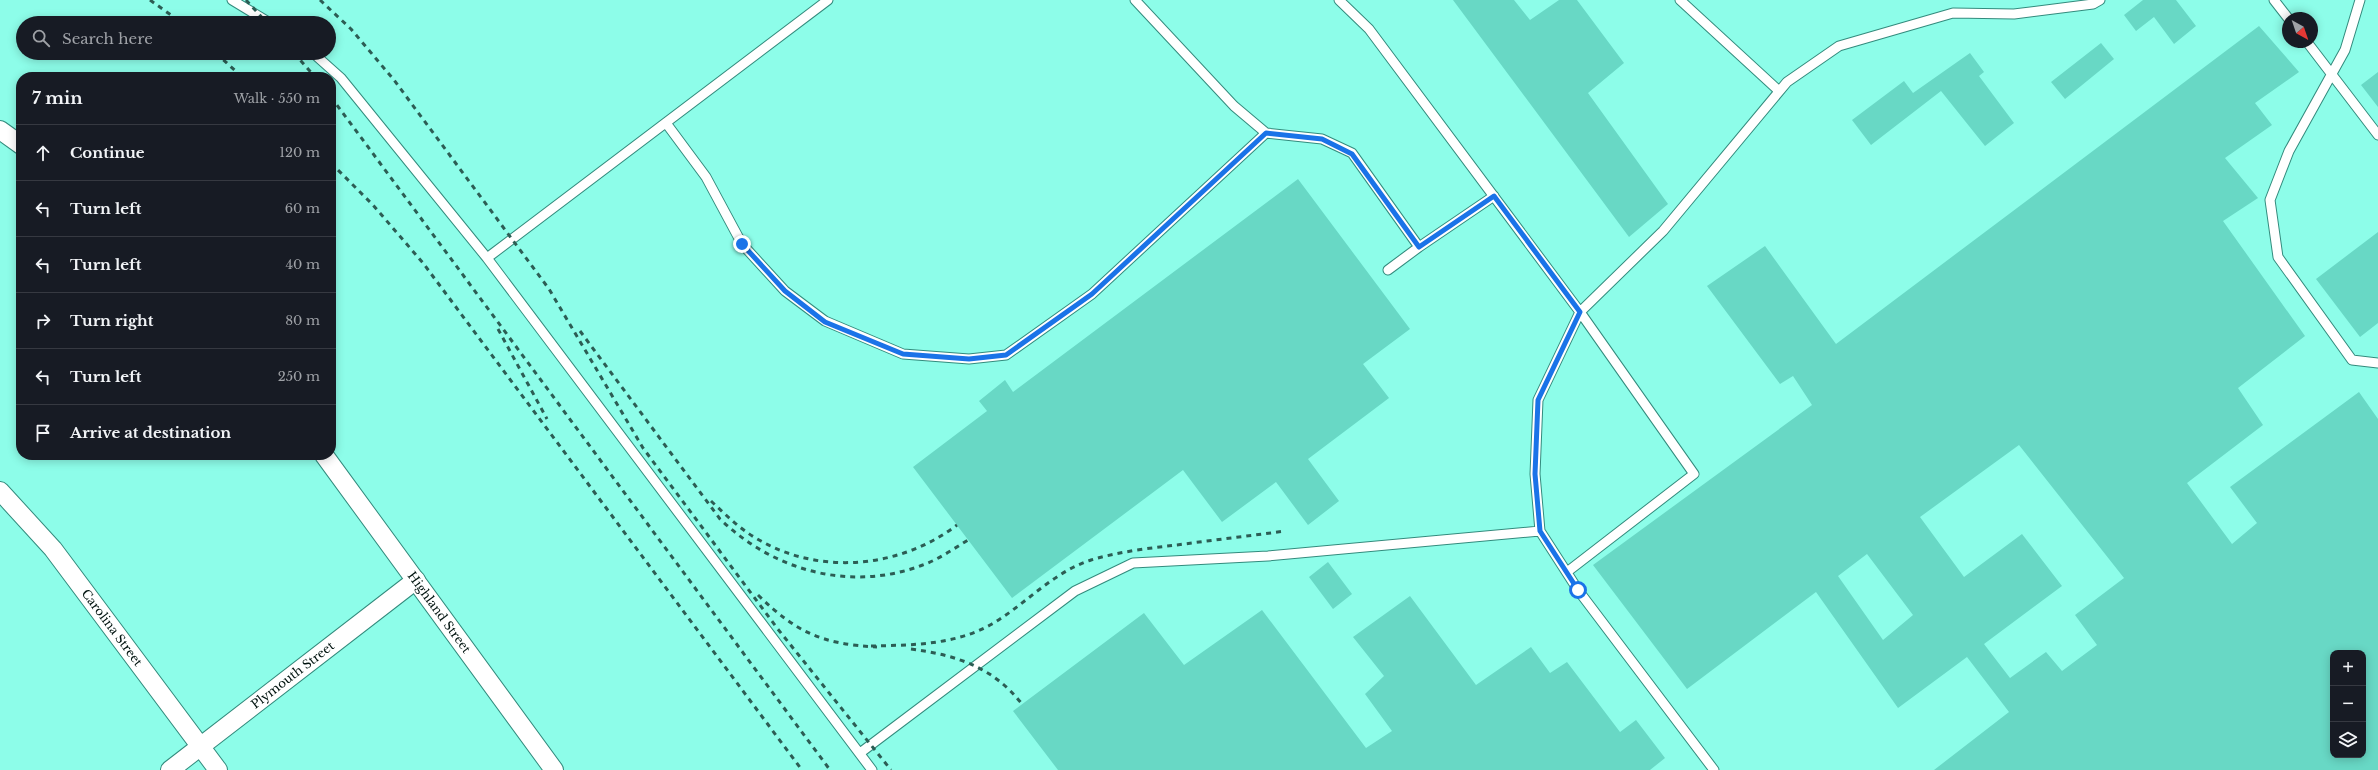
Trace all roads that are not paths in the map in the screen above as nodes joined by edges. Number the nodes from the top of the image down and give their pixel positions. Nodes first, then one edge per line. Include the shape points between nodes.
1 (232, 0) edge
2 (828, 0) edge
3 (1135, 0) edge
4 (1339, 0) edge
5 (1680, 0) edge
6 (2100, 0) edge
7 (2274, 0) edge
8 (2360, 0) edge
9 (2283, 12) edge
10 (258, 16) edge
11 (2312, 48) edge
12 (321, 60) edge
13 (334, 72) edge
14 (2331, 73) junction
15 (336, 74) edge
16 (1779, 91) junction
17 (666, 123) junction
18 (0, 130) edge
19 (1266, 133) junction
20 (2378, 134) edge
21 (16, 141) edge
22 (1494, 196) junction
23 (1419, 247) junction
24 (487, 258) junction
25 (1388, 270) dead end
26 (1580, 312) junction
27 (2378, 363) edge
28 (328, 460) edge
29 (0, 491) edge
30 (1540, 531) junction
31 (1567, 572) junction
32 (416, 580) junction
33 (201, 747) junction
34 (860, 753) junction
35 (170, 770) edge
36 (218, 770) edge
37 (554, 770) edge
38 (872, 770) edge
39 (1714, 770) edge

1 - 10 lane
2 - 17 lane
3 - 19 lane via 1234,106
4 - 22 lane via 1369,29
5 - 16 lane
6 - 16 lane via 2094,4 2014,14 1953,13 1839,46 1787,82
7 - 9 lane
8 - 14 lane via 2345,50
11 - 14 lane
12 - 13 lane
14 - 20 lane
14 - 27 lane via 2289,151 2270,200 2278,257 2352,360
15 - 24 lane
16 - 26 lane via 1663,231
17 - 19 lane via 706,177 742,244 785,291 825,322 903,354 969,359 1006,355 1092,294
17 - 24 lane
18 - 21 street
19 - 23 lane via 1322,139 1352,154
22 - 23 lane
22 - 26 lane
23 - 25 lane
24 - 34 lane
26 - 30 lane via 1538,400 1535,474
26 - 31 lane via 1694,474
28 - 32 street, Highland Street
29 - 33 street, Carolina Street via 53,549
30 - 31 lane
30 - 34 lane via 1268,556 1133,563 1076,591
31 - 39 lane
32 - 33 street, Plymouth Street
32 - 37 street, Highland Street
33 - 35 street, Plymouth Street
33 - 36 street, Carolina Street
34 - 38 lane

